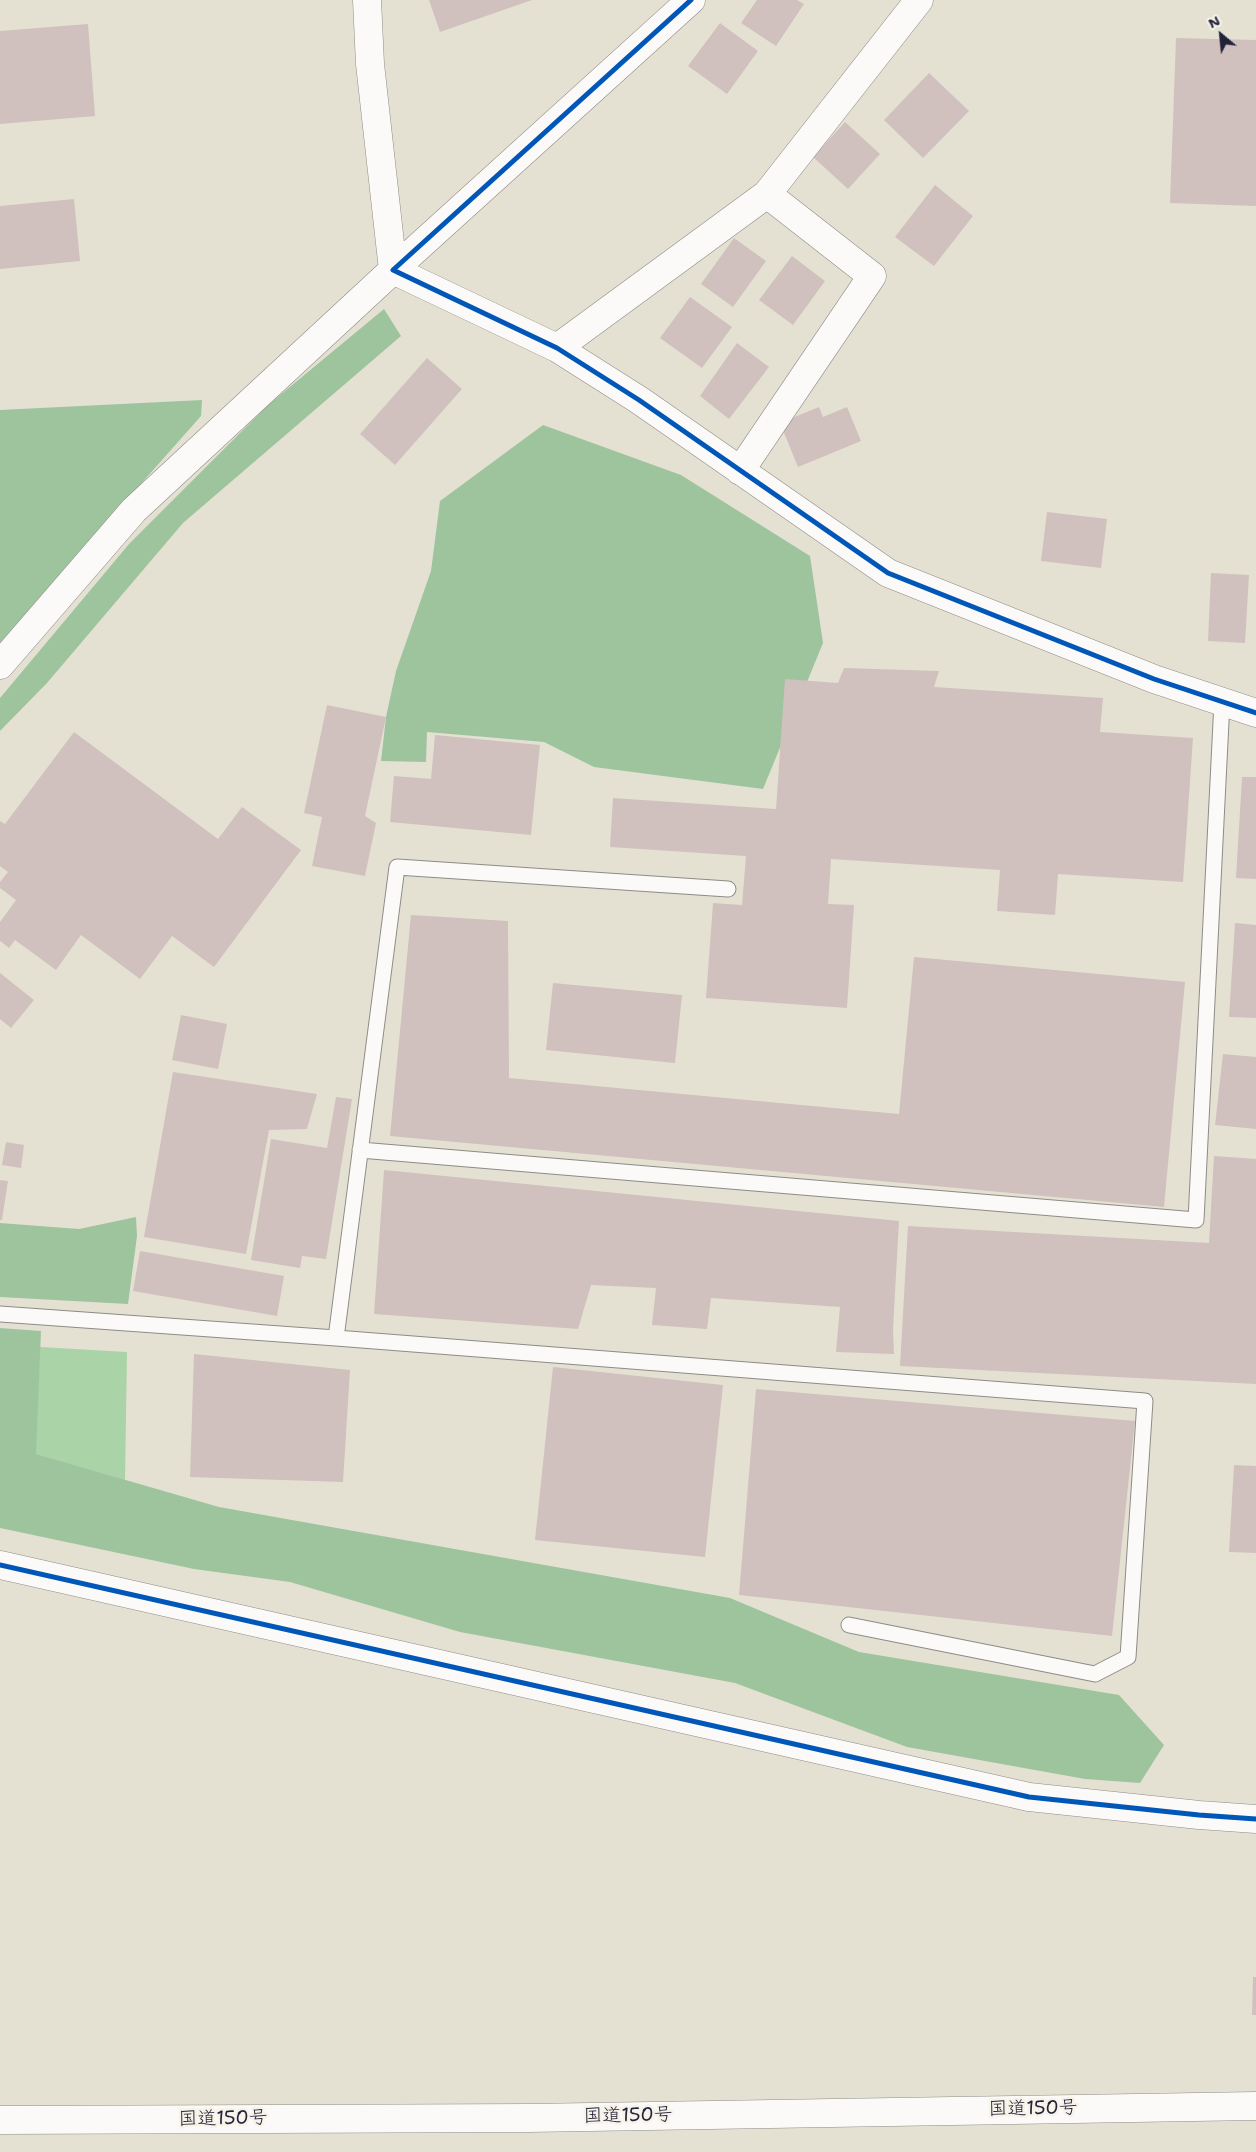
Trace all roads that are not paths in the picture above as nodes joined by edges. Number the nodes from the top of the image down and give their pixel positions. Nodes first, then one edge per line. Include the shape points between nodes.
1 (366, 0) edge
2 (691, 0) edge
3 (920, 0) edge
4 (767, 194) junction
5 (393, 270) junction
6 (557, 348) junction
7 (740, 471) junction
8 (0, 665) edge
9 (1222, 702) junction
10 (1256, 713) edge
11 (728, 889) dead end
12 (360, 1150) junction
13 (0, 1314) edge
14 (336, 1338) junction
15 (0, 1565) edge
16 (849, 1625) dead end
17 (1256, 1819) edge
18 (1256, 2106) edge
19 (0, 2120) edge

1 - 5 main road
2 - 5 main road
3 - 4 main road
4 - 6 main road
4 - 7 main road via 872,276
5 - 6 main road
5 - 8 main road via 134,510
6 - 7 main road via 639,400
7 - 9 main road via 888,573 1154,679
9 - 10 main road
9 - 12 lane via 1196,1220
11 - 12 lane via 397,866
12 - 14 lane
13 - 14 lane
14 - 16 lane via 1145,1401 1128,1657 1095,1674
15 - 17 main road via 1029,1797
18 - 19 main road, 国道150号 via 530,2118

